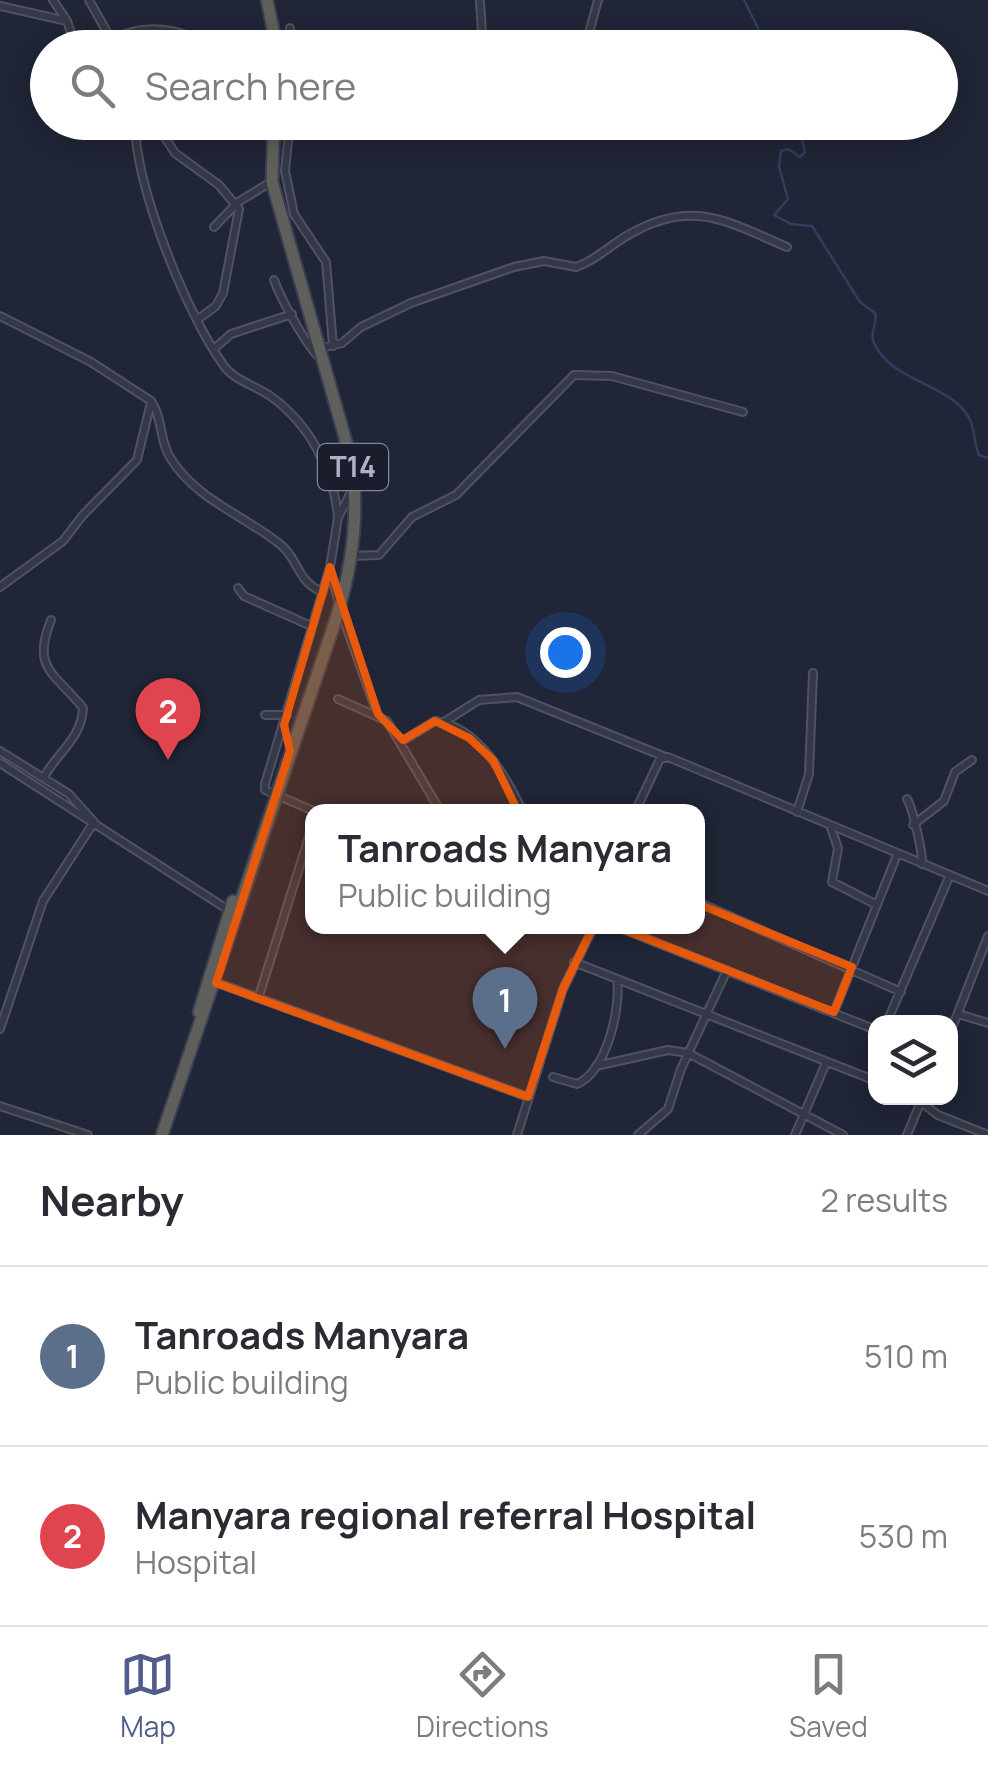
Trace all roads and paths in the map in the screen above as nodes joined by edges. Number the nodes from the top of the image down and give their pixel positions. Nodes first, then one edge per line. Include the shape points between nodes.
1 (53, 0) edge
2 (89, 0) edge
3 (266, 0) edge
4 (598, 0) edge
5 (480, 1) edge
6 (0, 6) edge
7 (67, 21) junction
8 (70, 30) edge
9 (106, 30) edge
10 (273, 30) edge
11 (482, 30) edge
12 (590, 30) edge
13 (137, 140) edge
14 (166, 140) edge
15 (273, 140) edge
16 (288, 140) edge
17 (272, 182) junction
18 (238, 202) junction
19 (214, 227) dead end
20 (787, 247) dead end
21 (274, 280) dead end
22 (293, 314) junction
23 (0, 316) edge
24 (198, 320) junction
25 (327, 347) junction
26 (215, 348) junction
27 (326, 362) junction
28 (151, 401) junction
29 (743, 412) dead end
30 (356, 484) junction
31 (338, 518) junction
32 (351, 556) junction
33 (330, 567) junction
34 (0, 587) edge
35 (238, 588) dead end
36 (320, 590) junction
37 (340, 605) junction
38 (51, 620) dead end
39 (311, 626) junction
40 (813, 673) dead end
41 (338, 699) dead end
42 (378, 714) junction
43 (265, 715) dead end
44 (286, 715) junction
45 (444, 722) junction
46 (284, 724) junction
47 (402, 741) junction
48 (0, 751) edge
49 (290, 751) junction
50 (663, 756) junction
51 (972, 760) dead end
52 (0, 764) edge
53 (44, 778) junction
54 (275, 793) junction
55 (907, 799) dead end
56 (437, 804) edge
57 (518, 804) edge
58 (638, 804) edge
59 (305, 807) edge
60 (797, 812) junction
61 (94, 822) junction
62 (913, 825) junction
63 (831, 826) junction
64 (305, 848) edge
65 (897, 855) junction
66 (922, 864) junction
67 (950, 876) junction
68 (988, 891) edge
69 (705, 905) edge
70 (877, 906) junction
71 (233, 912) junction
72 (590, 934) edge
73 (635, 934) edge
74 (988, 936) edge
75 (574, 962) junction
76 (852, 967) junction
77 (727, 970) junction
78 (617, 979) junction
79 (211, 981) junction
80 (901, 992) junction
81 (259, 996) junction
82 (834, 1012) junction
83 (958, 1014) joint
84 (890, 1015) edge
85 (708, 1017) junction
86 (988, 1023) edge
87 (868, 1027) edge
88 (0, 1029) edge
89 (688, 1053) junction
90 (826, 1063) junction
91 (596, 1066) junction
92 (553, 1077) dead end
93 (868, 1078) edge
94 (528, 1097) junction
95 (918, 1105) edge
96 (927, 1105) edge
97 (0, 1106) edge
98 (802, 1113) junction
99 (969, 1131) edge
100 (988, 1134) edge
101 (88, 1135) edge
102 (162, 1135) edge
103 (517, 1135) edge
104 (638, 1135) edge
105 (795, 1135) edge
106 (843, 1135) edge
107 (907, 1135) edge

1 - 7 street
2 - 9 street
3 - 10 highway
4 - 12 street
5 - 11 street
6 - 7 street
7 - 8 street
13 - 24 street via 170,259
14 - 18 street
15 - 17 highway, T14
16 - 25 street via 285,170 294,214 326,262
17 - 18 street
17 - 25 highway, T14
18 - 19 street
18 - 24 street via 223,293
20 - 25 street via 695,212 630,233 576,267 544,261 434,294
21 - 22 street
22 - 26 street via 231,334
22 - 27 street via 307,344
23 - 28 street via 92,362
24 - 26 street
25 - 27 highway, T14
26 - 31 street via 230,372 285,407 302,427 332,482
27 - 30 highway, T14
28 - 34 street via 137,460 64,541
28 - 36 street via 165,448 184,476 284,548 298,573
29 - 32 street via 612,376 574,375 456,495 412,517 379,555
30 - 31 street
30 - 32 highway, T14
31 - 33 street
32 - 37 highway, T14
33 - 36 street
33 - 37 street
35 - 39 street
36 - 39 street
37 - 42 street
37 - 49 highway, T14
38 - 53 street via 41,645 43,661 84,715
39 - 44 street
40 - 60 street via 810,774
41 - 42 street
42 - 47 street
43 - 44 street
44 - 46 street
45 - 47 street
45 - 50 street via 479,700 517,697
45 - 57 street via 493,760
46 - 49 street
46 - 54 street via 265,784
47 - 56 street
48 - 53 street
49 - 54 highway, T14
50 - 58 street
50 - 60 street
51 - 62 street via 955,772 944,801
52 - 61 street
53 - 61 street
54 - 59 street
54 - 71 highway, T14
55 - 62 street
60 - 63 street
61 - 71 street
61 - 88 street via 43,900
62 - 66 street
63 - 65 street
63 - 70 street via 838,848 832,882
64 - 81 street
65 - 66 street
65 - 70 street
66 - 67 street
67 - 68 street
67 - 80 street
69 - 76 street
70 - 76 street
71 - 79 highway, T14
72 - 75 street
73 - 77 street
74 - 83 street
75 - 78 street
75 - 94 street
76 - 80 street
76 - 82 street
77 - 82 street
77 - 85 street
78 - 85 street
78 - 91 street via 619,1004
79 - 81 street
79 - 102 highway, T14
80 - 84 street
81 - 94 street
82 - 87 street
83 - 86 street
85 - 89 street
85 - 90 street
89 - 91 street via 668,1050
89 - 98 street
89 - 104 street via 668,1108
90 - 93 street
90 - 98 street
91 - 92 street via 577,1084
94 - 103 street
95 - 107 street
96 - 99 street
97 - 101 street
98 - 105 street
98 - 106 street
99 - 100 street

